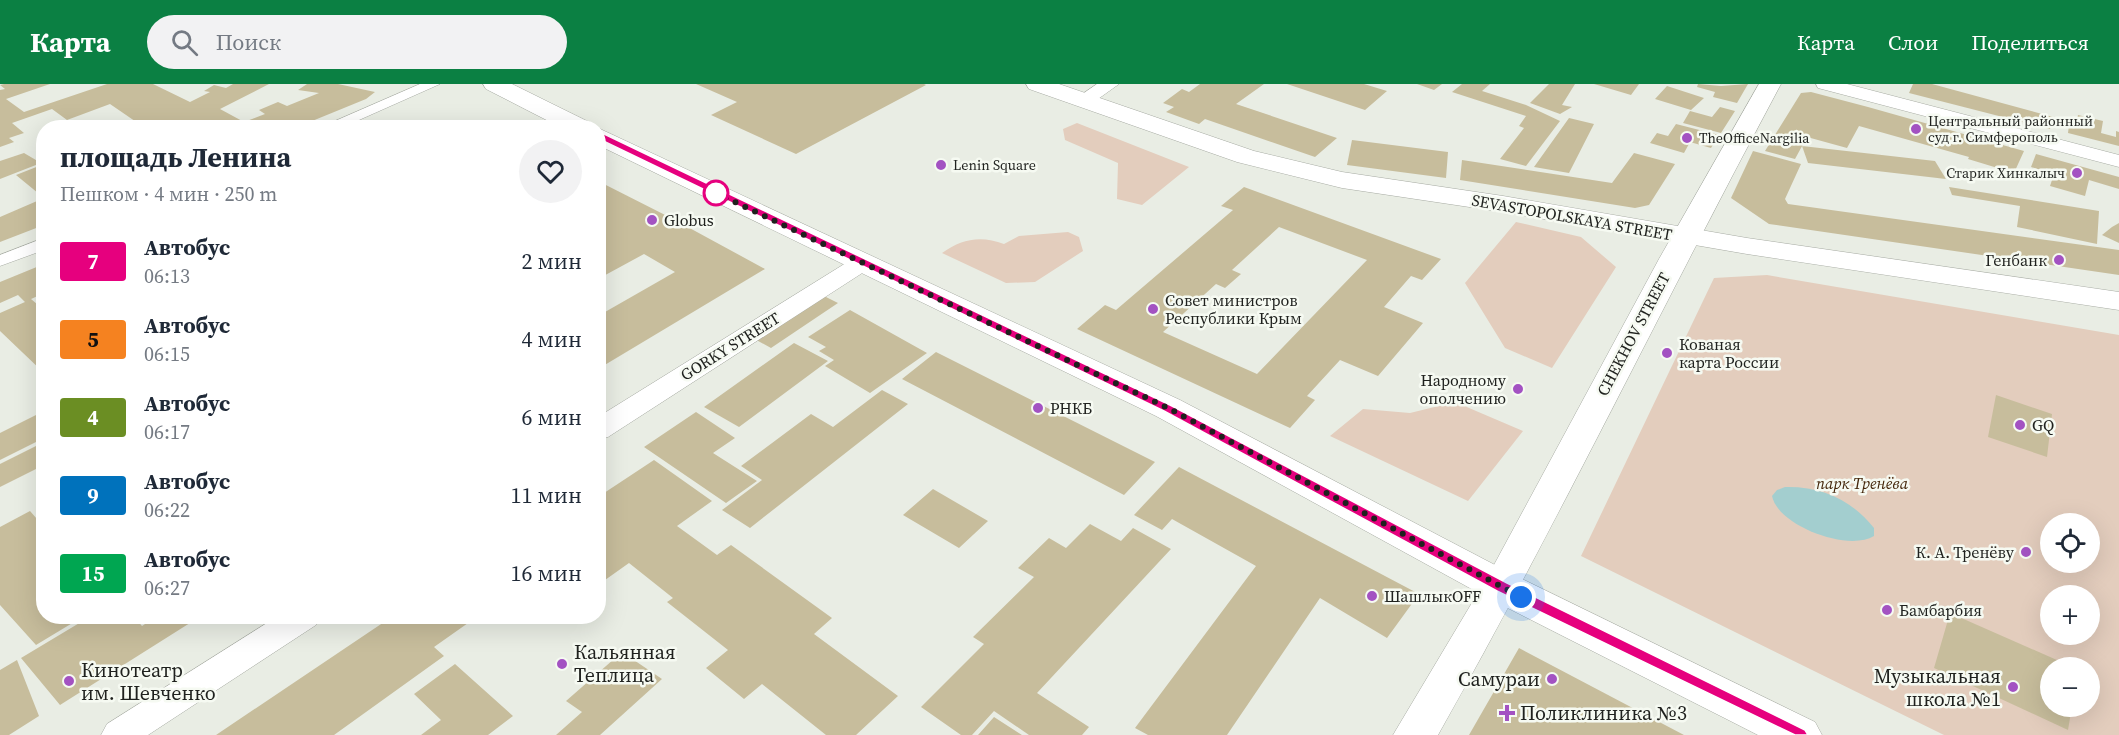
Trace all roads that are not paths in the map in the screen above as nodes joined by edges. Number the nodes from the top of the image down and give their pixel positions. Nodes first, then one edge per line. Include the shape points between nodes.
1 (433, 84) edge
2 (494, 84) edge
3 (1037, 84) edge
4 (1110, 84) edge
5 (1770, 84) edge
6 (1825, 84) edge
7 (1084, 100) junction
8 (345, 120) edge
9 (566, 120) edge
10 (606, 139) edge
11 (2119, 161) edge
12 (1685, 236) junction
13 (36, 246) edge
14 (0, 261) edge
15 (862, 263) junction
16 (2119, 302) edge
17 (606, 425) edge
18 (1502, 587) junction
19 (292, 624) edge
20 (119, 735) edge
21 (1415, 735) edge
22 (1800, 735) edge

1 - 8 street
2 - 9 main road
3 - 7 main road, SEVASTOPOLSKAYA STREET
4 - 7 street
5 - 12 main road, CHEKHOV STREET
6 - 11 street
7 - 12 main road, SEVASTOPOLSKAYA STREET via 1246,157 1342,180
10 - 15 main road
12 - 16 main road, SEVASTOPOLSKAYA STREET
12 - 18 main road, CHEKHOV STREET
13 - 14 street
15 - 17 street, GORKY STREET
15 - 18 main road via 1168,408
18 - 21 main road, CHEKHOV STREET
18 - 22 main road
19 - 20 street

